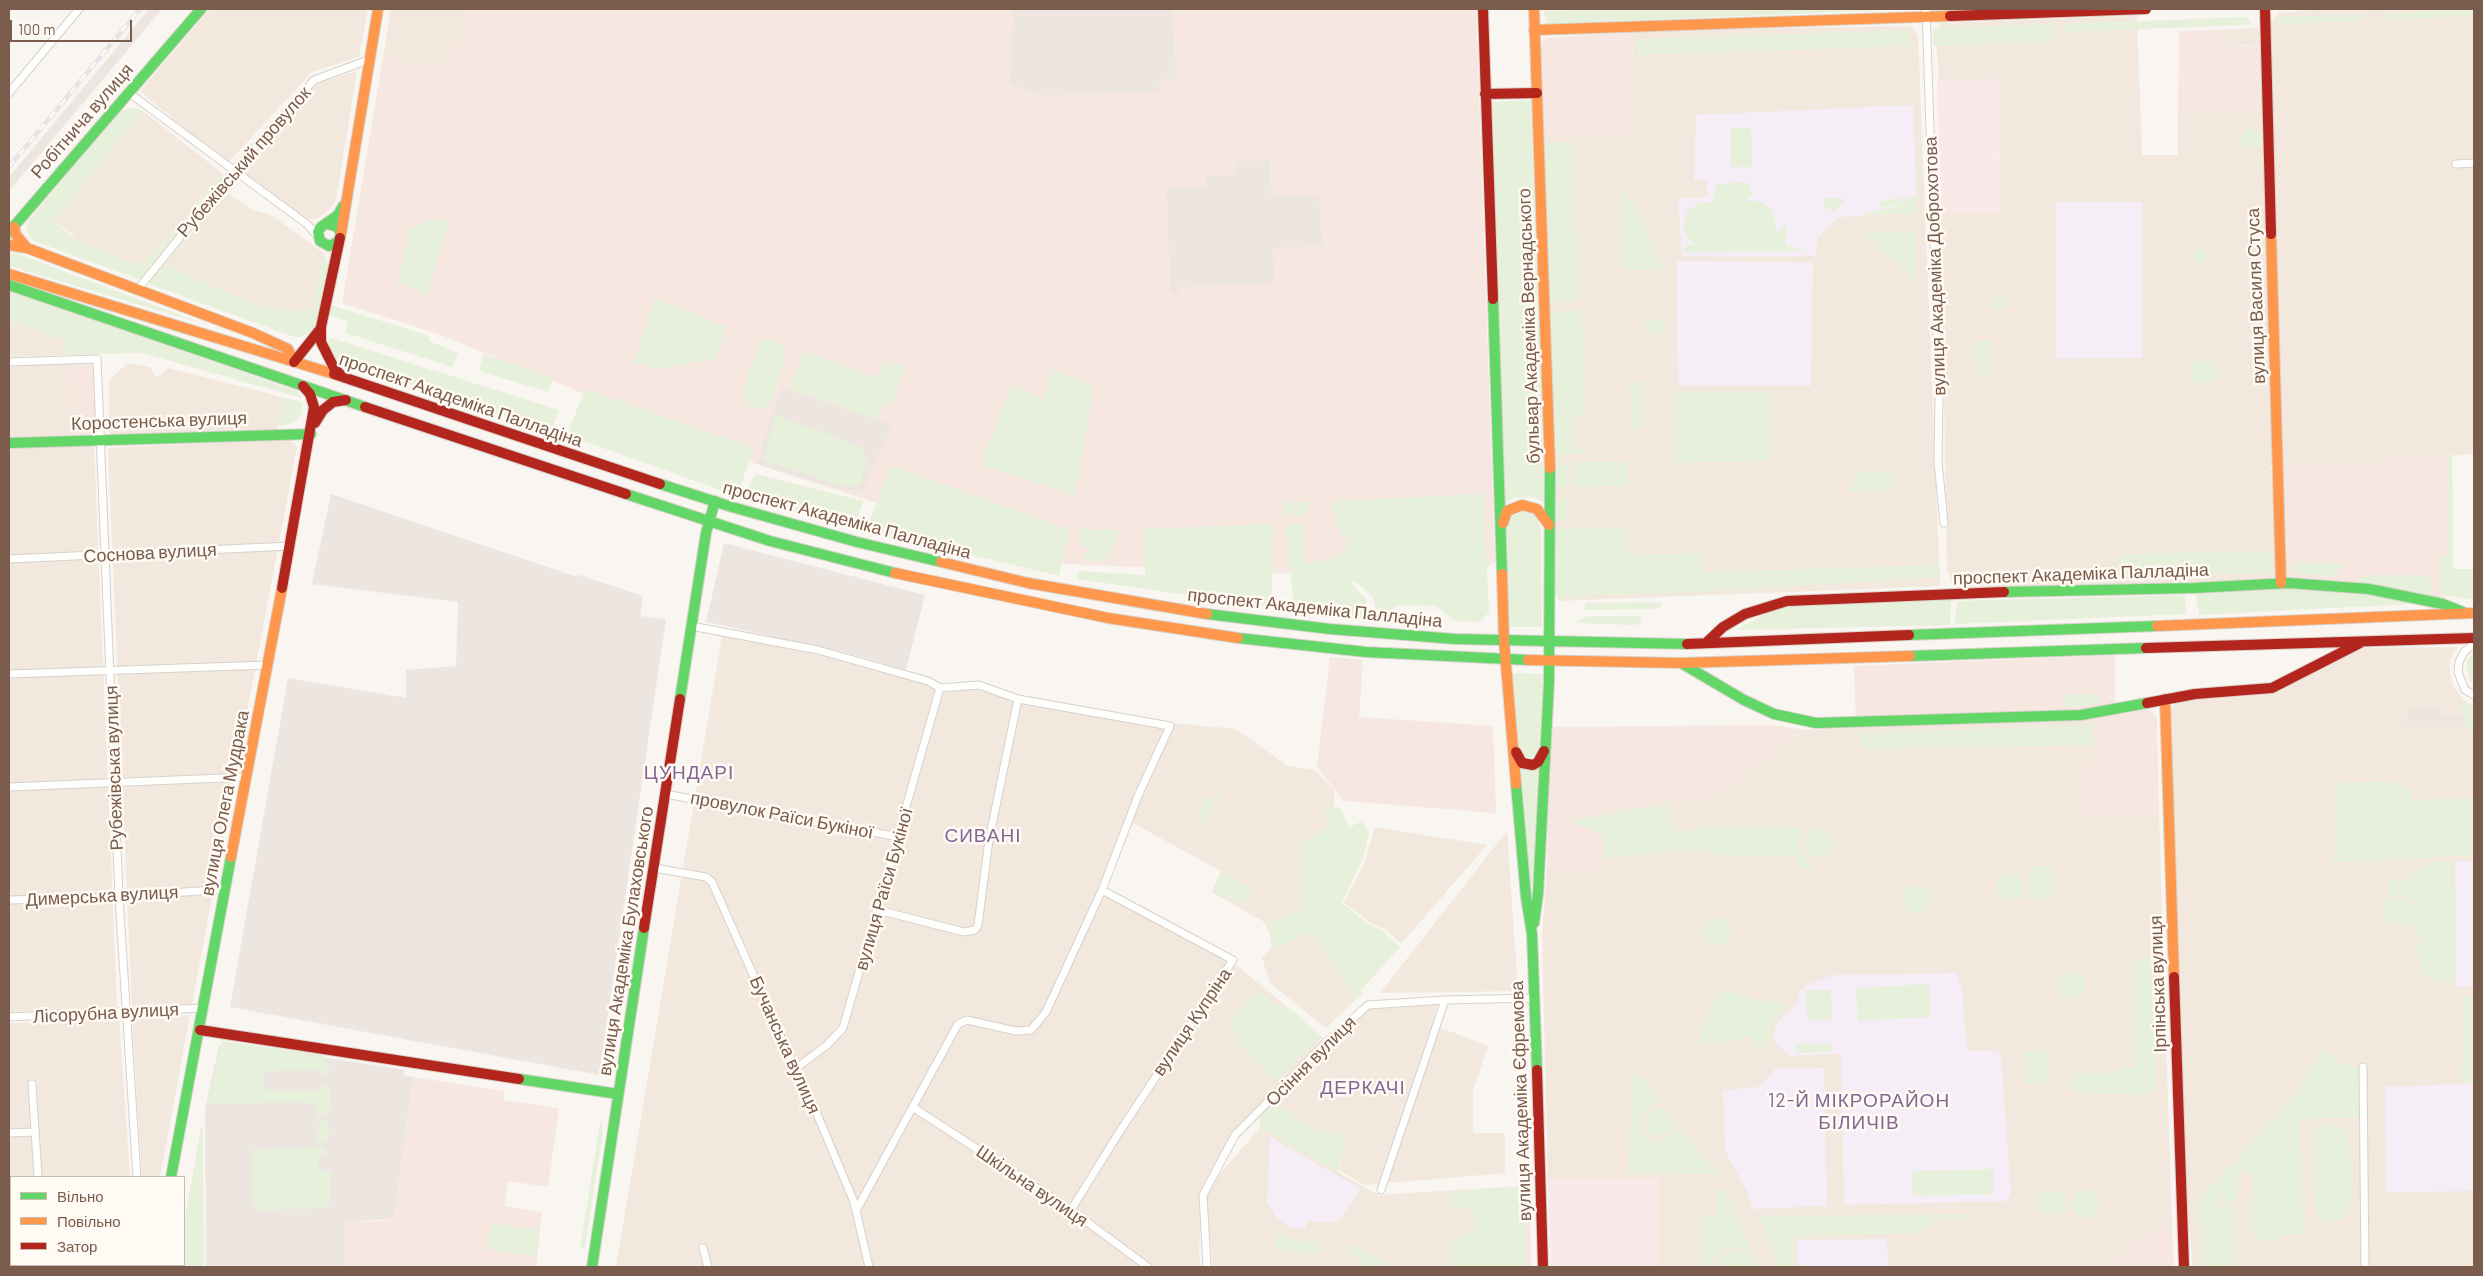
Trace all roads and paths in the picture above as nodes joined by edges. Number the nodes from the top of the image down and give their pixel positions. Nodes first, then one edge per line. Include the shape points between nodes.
1 (79, 9) edge
2 (201, 9) edge
3 (378, 9) edge
4 (1483, 9) edge
5 (1534, 9) edge
6 (2146, 9) edge
7 (2265, 9) edge
8 (1926, 12) edge
9 (1534, 30) junction
10 (368, 60) junction
11 (128, 92) junction
12 (9, 93) edge
13 (1537, 93) junction
14 (1485, 94) junction
15 (2474, 163) edge
16 (2456, 164) dead end
17 (233, 172) junction
18 (346, 201) junction
19 (327, 224) junction
20 (308, 225) junction
21 (11, 230) edge
22 (340, 236) junction
23 (322, 241) junction
24 (9, 245) edge
25 (27, 248) junction
26 (335, 263) junction
27 (9, 274) edge
28 (9, 285) edge
29 (30, 287) junction
30 (138, 289) junction
31 (321, 327) junction
32 (9, 362) edge
33 (294, 362) junction
34 (342, 376) junction
35 (303, 386) junction
36 (346, 400) junction
37 (311, 434) junction
38 (100, 440) junction
39 (9, 443) edge
40 (715, 501) junction
41 (709, 520) junction
42 (1944, 522) dead end
43 (1550, 526) junction
44 (1501, 534) junction
45 (291, 546) junction
46 (104, 556) junction
47 (9, 559) edge
48 (2281, 583) junction
49 (2470, 613) edge
50 (691, 626) junction
51 (2474, 638) edge
52 (1504, 640) junction
53 (2365, 640) junction
54 (1550, 642) junction
55 (1706, 643) junction
56 (2474, 644) edge
57 (1505, 660) junction
58 (1549, 662) junction
59 (1681, 663) junction
60 (268, 666) junction
61 (110, 670) junction
62 (9, 674) edge
63 (940, 688) junction
64 (2474, 695) edge
65 (1018, 698) junction
66 (2165, 699) junction
67 (1512, 739) junction
68 (1545, 748) junction
69 (246, 777) junction
70 (115, 783) junction
71 (9, 787) edge
72 (665, 794) junction
73 (899, 837) junction
74 (654, 868) junction
75 (225, 888) junction
76 (1102, 890) junction
77 (119, 897) junction
78 (9, 900) edge
79 (878, 910) junction
80 (1532, 934) junction
81 (1535, 998) junction
82 (1445, 1000) junction
83 (204, 1008) junction
84 (126, 1013) junction
85 (9, 1017) edge
86 (200, 1030) junction
87 (2363, 1067) dead end
88 (795, 1069) junction
89 (32, 1084) dead end
90 (618, 1094) junction
91 (914, 1108) junction
92 (34, 1132) junction
93 (9, 1133) edge
94 (38, 1176) edge
95 (137, 1176) edge
96 (171, 1176) edge
97 (1381, 1190) dead end
98 (857, 1209) junction
99 (1071, 1210) junction
100 (703, 1248) dead end
101 (592, 1267) edge
102 (708, 1267) edge
103 (869, 1267) edge
104 (1148, 1267) edge
105 (1207, 1267) edge
106 (1543, 1267) edge
107 (2184, 1267) edge
108 (2365, 1267) edge

1 - 12 street
2 - 11 main road, Робітнича вулиця
3 - 10 main road
4 - 14 main road, бульвар Академіка Вернадського
5 - 9 main road, бульвар Академіка Вернадського
6 - 8 main road
7 - 48 main road, вулиця Василя Стуса
8 - 9 main road
8 - 42 street, вулиця Академіка Доброхотова via 1939,395 1938,462
9 - 13 main road, бульвар Академіка Вернадського
10 - 17 street, Рубежівський провулок via 314,80
10 - 18 main road
11 - 17 street
11 - 21 main road, Робітнича вулиця
13 - 14 main road
13 - 43 main road, бульвар Академіка Вернадського
14 - 44 main road, бульвар Академіка Вернадського
15 - 16 street
17 - 20 street
17 - 30 street, Рубежівський провулок
18 - 19 main road via 338,216
18 - 22 main road
19 - 20 street
19 - 22 main road via 338,227
19 - 23 main road via 321,228
20 - 23 street
21 - 25 main road
22 - 23 main road via 334,245
22 - 26 main road
23 - 26 main road
24 - 25 main road
25 - 30 main road
26 - 31 main road
27 - 29 main road, проспект Академіка Палладіна
28 - 29 main road, проспект Академіка Палладіна
29 - 33 main road, проспект Академіка Палладіна
29 - 35 main road, проспект Академіка Палладіна
30 - 33 main road via 288,349
31 - 33 main road
31 - 34 main road via 323,348
32 - 38 street, Рубежівська вулиця via 97,359
33 - 34 main road, проспект Академіка Палладіна
34 - 40 main road, проспект Академіка Палладіна
35 - 36 main road, проспект Академіка Палладіна
35 - 37 main road, вулиця Олега Мудрака via 314,407
36 - 37 main road, вулиця Олега Мудрака via 333,402 323,410
36 - 41 main road, проспект Академіка Палладіна via 540,467
37 - 38 main road, Коростенська вулиця
37 - 45 main road, вулиця Олега Мудрака
38 - 39 main road, Коростенська вулиця
38 - 46 street, Рубежівська вулиця
40 - 41 main road, вулиця Академіка Булаховського
40 - 52 main road, проспект Академіка Палладіна via 924,559 1113,599 1275,624 1408,636
41 - 50 main road, вулиця Академіка Булаховського
41 - 57 main road, проспект Академіка Палладіна via 861,566 1108,618 1320,647
43 - 44 main road via 1537,509 1522,505 1507,511
43 - 54 main road, бульвар Академіка Вернадського
44 - 52 main road, бульвар Академіка Вернадського
45 - 46 street, Соснова вулиця
45 - 60 main road, вулиця Олега Мудрака
46 - 47 street, Соснова вулиця
46 - 61 street, Рубежівська вулиця
48 - 49 main road, проспект Академіка Палладіна via 2369,589 2443,604
48 - 55 main road, проспект Академіка Палладіна via 1787,601 1745,614 1723,627
49 - 55 main road, проспект Академіка Палладіна
50 - 63 street via 818,650 928,681
50 - 72 main road, вулиця Академіка Булаховського
51 - 53 main road, проспект Академіка Палладіна
52 - 54 main road, проспект Академіка Палладіна
52 - 57 main road, вулиця Академіка Єфремова
53 - 59 main road, проспект Академіка Палладіна
53 - 66 main road, проспект Академіка Палладіна via 2272,688
54 - 55 main road, проспект Академіка Палладіна
54 - 58 main road, вулиця Академіка Єфремова
56 - 64 street via 2464,652 2458,672 2466,690
57 - 58 main road, проспект Академіка Палладіна
57 - 67 main road, вулиця Академіка Єфремова
58 - 59 main road, проспект Академіка Палладіна
58 - 68 main road, вулиця Академіка Єфремова
59 - 66 main road, проспект Академіка Палладіна via 1774,714 1816,723 2081,715
60 - 61 street
60 - 69 main road, вулиця Олега Мудрака
61 - 62 street
61 - 70 street, Рубежівська вулиця
63 - 65 street via 979,685
63 - 73 street, вулиця Раїси Букіної
65 - 76 street via 1170,726 1138,796
65 - 79 street via 989,840 975,930 964,932
66 - 107 main road, Ірпінська вулиця
67 - 68 main road via 1518,760 1527,765 1538,762
67 - 80 main road, вулиця Академіка Єфремова
68 - 80 main road, вулиця Академіка Єфремова via 1538,894
69 - 70 street
69 - 75 main road, вулиця Олега Мудрака
70 - 71 street
70 - 77 street, Рубежівська вулиця
72 - 73 street, провулок Раїси Букіної
72 - 74 main road, вулиця Академіка Булаховського
73 - 79 street, вулиця Раїси Букіної
74 - 88 street, Бучанська вулиця via 706,877 712,882
74 - 90 main road, вулиця Академіка Булаховського
75 - 77 street, Димерська вулиця
75 - 83 main road, вулиця Олега Мудрака
76 - 91 street via 1046,1012 1036,1026 1031,1030 1016,1030 962,1021
76 - 99 street, вулиця Купріна via 1233,960
77 - 78 street, Димерська вулиця
77 - 84 street, Рубежівська вулиця
79 - 88 street, вулиця Раїси Букіної via 843,1028 827,1045
80 - 81 main road, вулиця Академіка Єфремова
81 - 82 street, Осіння вулиця
81 - 106 main road, вулиця Академіка Єфремова
82 - 97 street
82 - 105 street, Осіння вулиця via 1368,1004 1235,1135 1203,1194
83 - 84 street, Лісорубна вулиця
83 - 86 main road, вулиця Олега Мудрака
84 - 85 street, Лісорубна вулиця
84 - 95 street, Рубежівська вулиця
86 - 90 main road
86 - 96 main road, вулиця Олега Мудрака
87 - 108 street
88 - 98 street, Бучанська вулиця
89 - 92 street
90 - 101 main road, вулиця Академіка Булаховського
91 - 98 street
91 - 99 street, Шкільна вулиця
92 - 93 street
92 - 94 street
98 - 103 street, Бучанська вулиця
99 - 104 street, Шкільна вулиця
100 - 102 street

